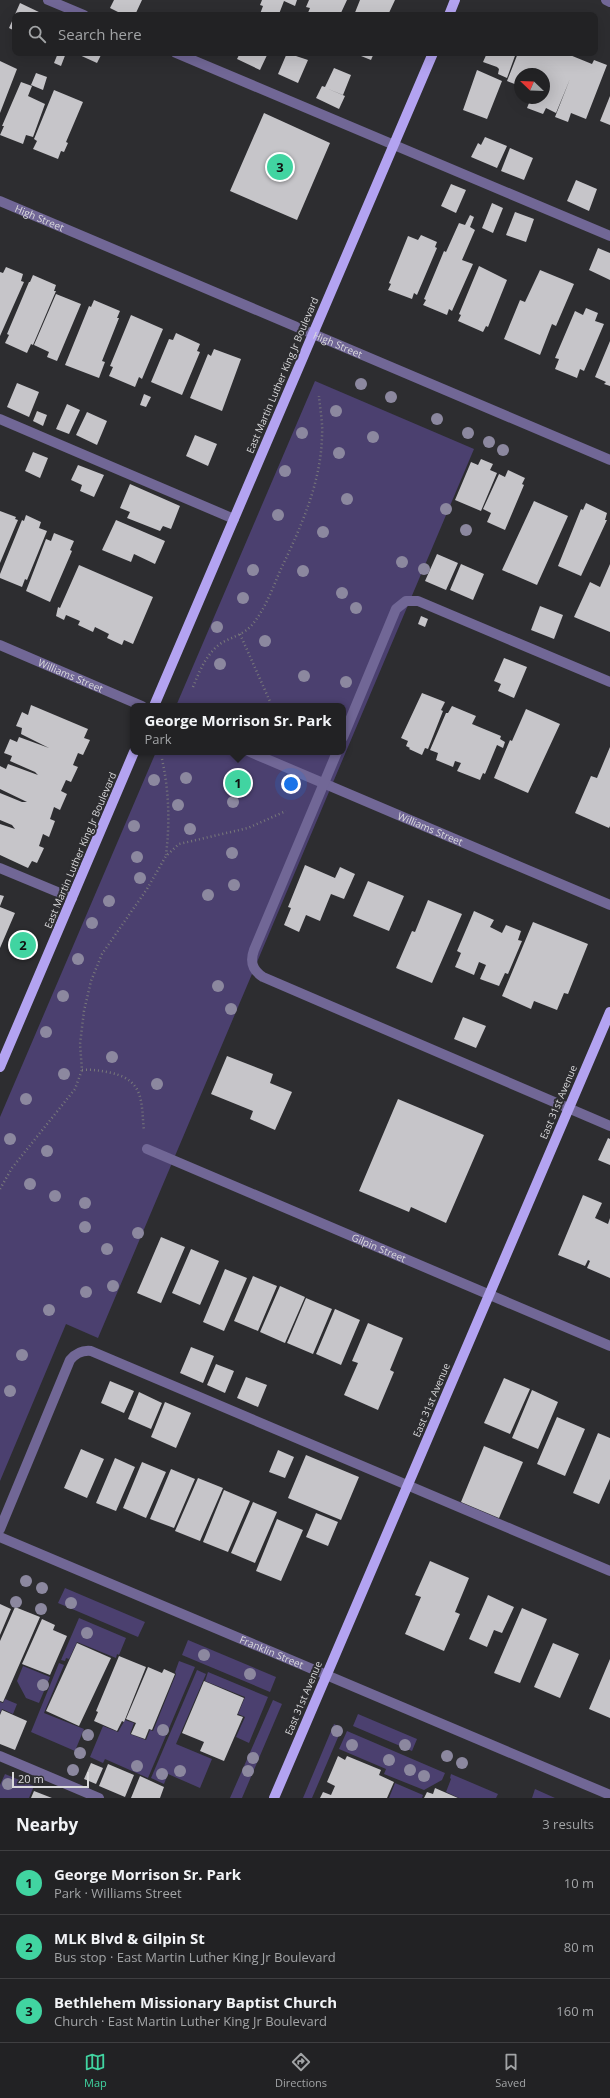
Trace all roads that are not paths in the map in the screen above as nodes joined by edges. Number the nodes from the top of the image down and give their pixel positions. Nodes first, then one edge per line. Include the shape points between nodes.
1 (48, 0) edge
2 (455, 0) edge
3 (606, 0) edge
4 (610, 2) edge
5 (77, 12) edge
6 (450, 12) edge
7 (183, 56) edge
8 (432, 56) edge
9 (394, 144) junction
10 (0, 201) edge
11 (610, 236) edge
12 (313, 334) junction
13 (0, 419) edge
14 (610, 460) edge
15 (234, 519) junction
16 (0, 645) edge
17 (610, 682) edge
18 (135, 703) edge
19 (155, 703) edge
20 (346, 730) edge
21 (133, 755) edge
22 (257, 755) edge
23 (336, 755) edge
24 (324, 783) junction
25 (0, 868) edge
26 (72, 898) junction
27 (610, 905) edge
28 (610, 1012) edge
29 (0, 1067) edge
30 (569, 1108) junction
31 (610, 1126) edge
32 (146, 1149) road end
33 (489, 1295) junction
34 (610, 1346) edge
35 (408, 1485) junction
36 (0, 1529) edge
37 (0, 1537) edge
38 (610, 1571) edge
39 (326, 1675) junction
40 (0, 1756) edge
41 (610, 1795) edge
42 (99, 1798) edge
43 (274, 1798) edge

1 - 5 street
2 - 6 main road
3 - 4 street
7 - 9 street
8 - 9 main road, East Martin Luther King Jr Boulevard
9 - 11 street
9 - 12 main road, East Martin Luther King Jr Boulevard
10 - 12 street, High Street
12 - 14 street, High Street
12 - 15 main road, East Martin Luther King Jr Boulevard
13 - 15 street
15 - 19 main road, East Martin Luther King Jr Boulevard
16 - 18 street, Williams Street
17 - 20 street via 418,600 406,601 396,609
21 - 26 main road, East Martin Luther King Jr Boulevard
22 - 24 street, Williams Street
23 - 24 street
24 - 27 street, Williams Street
24 - 30 street via 252,956 258,974
25 - 26 street
26 - 29 main road, East Martin Luther King Jr Boulevard
28 - 30 main road, East 31st Avenue
30 - 31 street
30 - 33 main road, East 31st Avenue
32 - 33 street, Gilpin Street
33 - 34 street, Gilpin Street
33 - 35 main road, East 31st Avenue
35 - 36 street via 91,1351 85,1351 79,1352 70,1360
35 - 38 street
35 - 39 main road, East 31st Avenue
37 - 39 street, Franklin Street
39 - 41 street, Franklin Street
39 - 43 main road, East 31st Avenue
40 - 42 street

